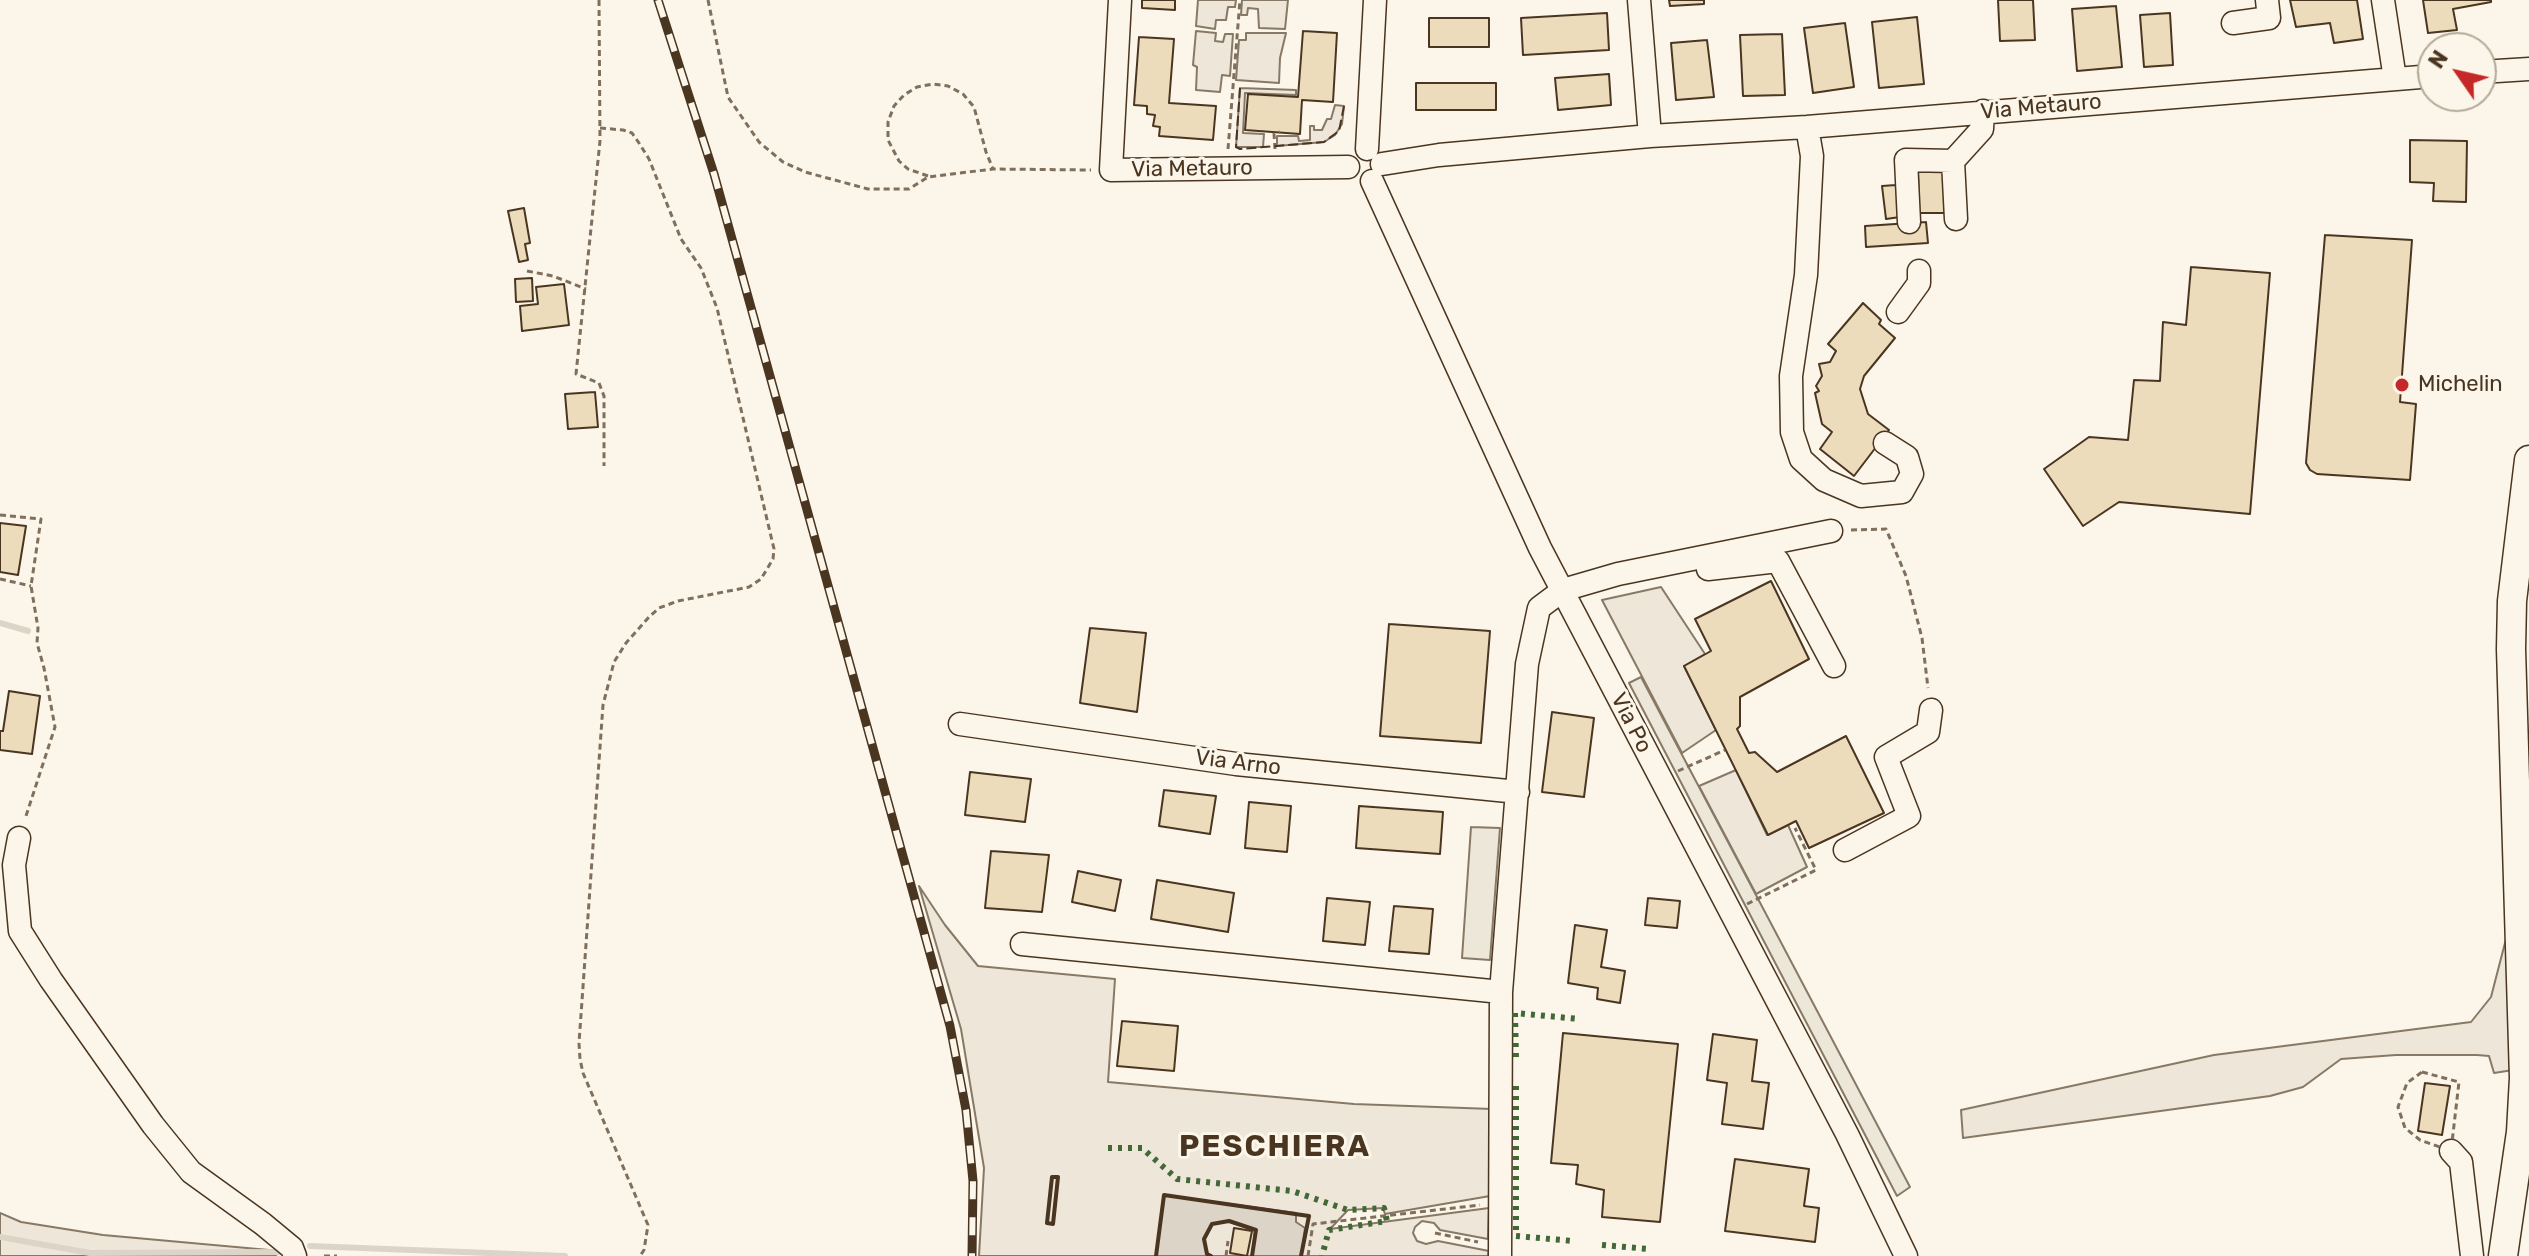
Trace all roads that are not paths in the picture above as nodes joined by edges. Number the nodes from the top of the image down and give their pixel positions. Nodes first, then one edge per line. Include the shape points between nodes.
1 (1120, 0) edge
2 (1375, 0) edge
3 (1639, 0) edge
4 (2267, 0) edge
5 (2383, 0) edge
6 (2233, 23) dead end
7 (2529, 69) edge
8 (2497, 71) edge
9 (2417, 77) edge
10 (2395, 79) junction
11 (1983, 111) junction
12 (1807, 127) junction
13 (1650, 136) junction
14 (1953, 161) junction
15 (1374, 165) junction
16 (1956, 219) dead end
17 (1909, 222) dead end
18 (1919, 271) dead end
19 (1898, 312) dead end
20 (1885, 443) dead end
21 (2529, 460) edge
22 (1831, 531) road end
23 (1695, 558) junction
24 (1563, 590) junction
25 (1834, 666) dead end
26 (1931, 710) road end
27 (960, 724) dead end
28 (1518, 792) junction
29 (19, 838) road end
30 (1845, 850) dead end
31 (1022, 944) dead end
32 (1501, 992) junction
33 (2451, 1151) road end
34 (1500, 1254) edge
35 (295, 1256) edge
36 (1906, 1256) edge
37 (2472, 1256) edge
38 (2503, 1256) edge

1 - 15 street, Via Metauro via 1111,170 1348,167 1355,151
2 - 15 street
3 - 13 street
4 - 6 street via 2269,18
5 - 10 street
7 - 8 street
9 - 10 street, Via Metauro
10 - 11 street, Via Metauro
11 - 12 street, Via Metauro
11 - 14 street via 1982,129
12 - 13 street, Via Metauro
12 - 20 street via 1812,156 1791,376 1792,432 1801,459 1824,480 1861,496 1902,492 1912,474 1907,457
13 - 15 street, Via Metauro
14 - 16 street
14 - 17 street via 1906,160
15 - 24 street, Via Po
18 - 19 street via 1919,283
21 - 38 main road via 2511,649 2523,1092
22 - 23 street
23 - 24 street
23 - 25 street via 1699,570 1778,561
24 - 28 street via 1539,608 1527,664
24 - 36 street, Via Po
26 - 30 street via 1928,732 1886,757 1909,816
27 - 28 street, Via Arno via 1236,764
28 - 32 street
29 - 35 street via 14,865 20,931 51,980 191,1172 263,1224
31 - 32 street
32 - 34 street
33 - 37 street via 2461,1162

